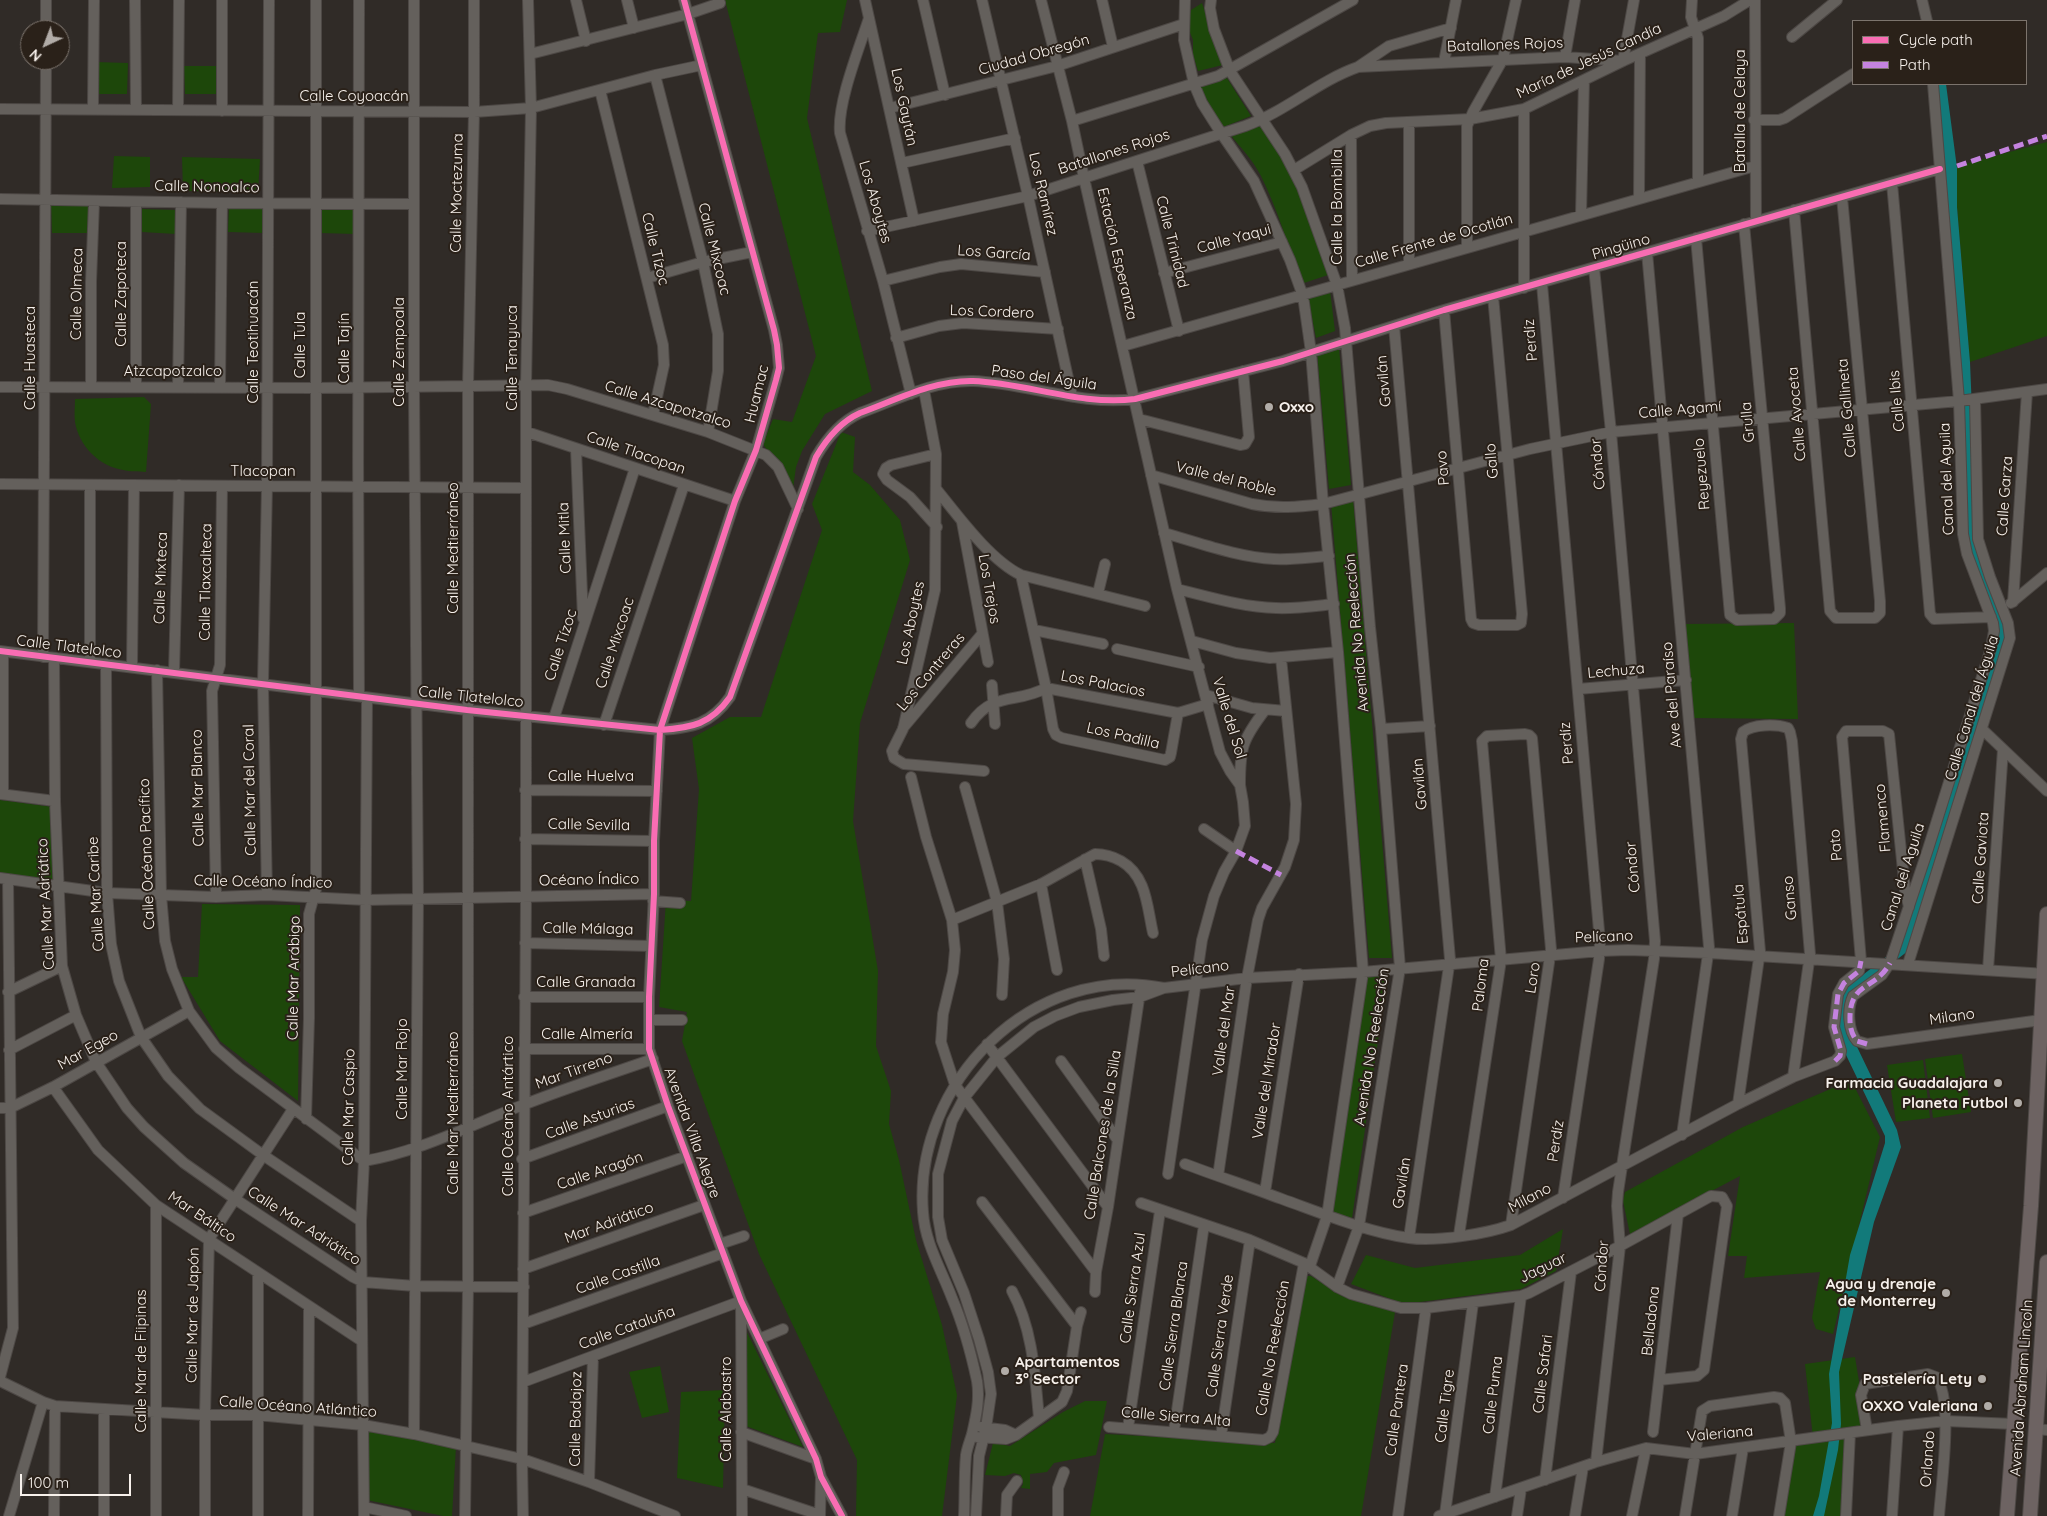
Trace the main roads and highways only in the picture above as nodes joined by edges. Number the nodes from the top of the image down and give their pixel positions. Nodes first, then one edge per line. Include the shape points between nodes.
1 (2047, 914) edge
2 (2045, 973) edge
3 (2047, 1262) edge
4 (2047, 1274) edge
5 (2041, 1429) edge
6 (2007, 1516) edge
7 (2030, 1516) edge

1 - 2 main road
2 - 6 main road
3 - 4 main road, Avenida Abraham Lincoln
4 - 5 main road, Avenida Abraham Lincoln
5 - 7 main road, Avenida Abraham Lincoln

